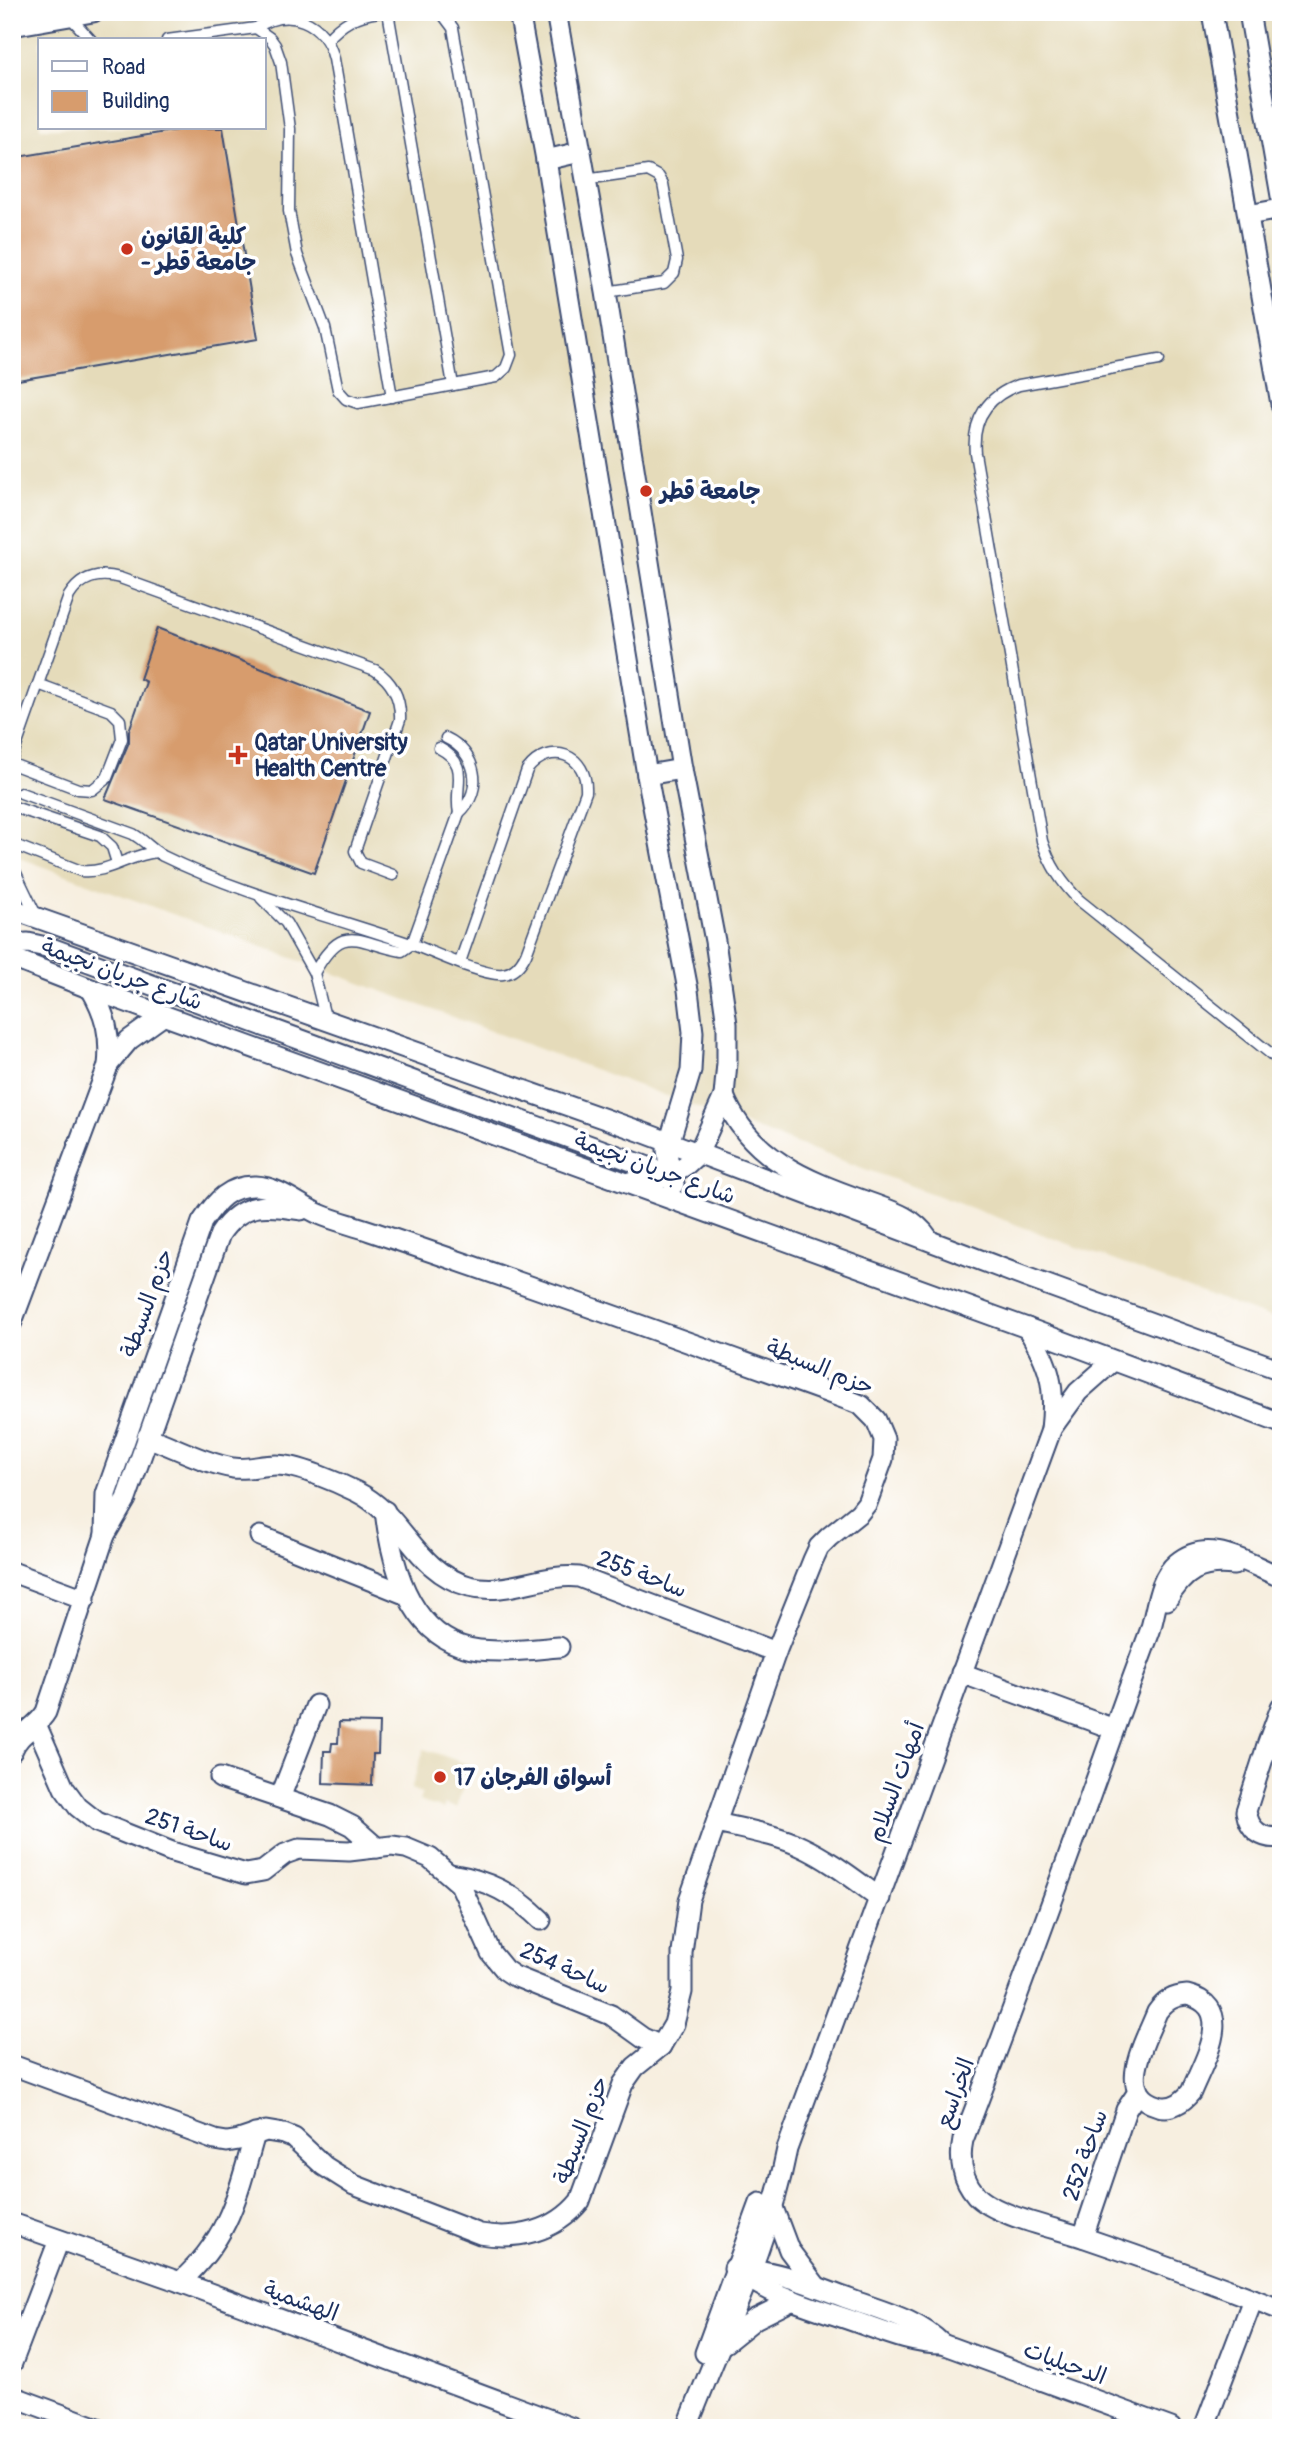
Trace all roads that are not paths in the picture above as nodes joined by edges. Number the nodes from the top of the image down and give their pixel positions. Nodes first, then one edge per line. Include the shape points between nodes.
1 (93, 12) edge
2 (379, 12) edge
3 (388, 12) edge
4 (441, 12) edge
5 (519, 12) edge
6 (556, 12) edge
7 (1212, 12) edge
8 (1249, 12) edge
9 (365, 13) edge
10 (70, 16) junction
11 (12, 26) edge
12 (256, 28) junction
13 (90, 38) edge
14 (182, 38) edge
15 (327, 40) junction
16 (580, 152) junction
17 (546, 160) junction
18 (585, 180) junction
19 (1281, 196) edge
20 (1281, 209) edge
21 (1248, 215) junction
22 (606, 292) junction
23 (1159, 360) dead end
24 (453, 386) junction
25 (393, 397) junction
26 (1281, 404) edge
27 (38, 684) junction
28 (446, 738) dead end
29 (439, 748) dead end
30 (12, 758) edge
31 (12, 764) edge
32 (682, 769) junction
33 (647, 775) junction
34 (21, 793) dead end
35 (14, 807) dead end
36 (459, 813) junction
37 (98, 822) junction
38 (94, 834) junction
39 (12, 844) edge
40 (157, 852) junction
41 (117, 863) junction
42 (12, 865) edge
43 (393, 875) dead end
44 (255, 893) junction
45 (12, 909) edge
46 (37, 917) junction
47 (12, 944) edge
48 (412, 944) junction
49 (12, 958) edge
50 (460, 962) junction
51 (314, 973) junction
52 (91, 989) junction
53 (164, 1016) junction
54 (326, 1021) junction
55 (1281, 1062) edge
56 (108, 1066) junction
57 (724, 1096) junction
58 (667, 1143) junction
59 (698, 1154) junction
60 (670, 1175) junction
61 (623, 1183) junction
62 (693, 1208) junction
63 (210, 1210) junction
64 (320, 1214) junction
65 (228, 1222) junction
66 (931, 1242) junction
67 (168, 1318) junction
68 (13, 1320) edge
69 (187, 1325) junction
70 (1027, 1328) junction
71 (1113, 1361) junction
72 (1281, 1370) edge
73 (151, 1395) junction
74 (1281, 1423) edge
75 (1051, 1430) junction
76 (147, 1437) junction
77 (384, 1510) junction
78 (105, 1535) junction
79 (260, 1536) dead end
80 (12, 1572) edge
81 (1276, 1575) edge
82 (407, 1595) junction
83 (85, 1599) junction
84 (559, 1647) dead end
85 (776, 1652) junction
86 (961, 1673) junction
87 (316, 1705) dead end
88 (1281, 1707) edge
89 (36, 1724) junction
90 (1114, 1729) junction
91 (1281, 1735) edge
92 (1266, 1749) junction
93 (12, 1751) edge
94 (220, 1778) dead end
95 (280, 1798) junction
96 (717, 1823) junction
97 (1279, 1841) edge
98 (377, 1848) junction
99 (451, 1874) junction
100 (880, 1898) junction
101 (541, 1920) dead end
102 (661, 2046) junction
103 (12, 2065) edge
104 (1138, 2092) junction
105 (255, 2134) junction
106 (787, 2150) junction
107 (772, 2205) junction
108 (12, 2223) edge
109 (1083, 2237) junction
110 (59, 2240) junction
111 (745, 2272) junction
112 (180, 2281) junction
113 (818, 2288) junction
114 (1253, 2299) junction
115 (793, 2300) junction
116 (1281, 2310) edge
117 (942, 2343) junction
118 (721, 2346) junction
119 (12, 2363) edge
120 (700, 2395) junction
121 (12, 2396) edge
122 (98, 2428) edge
123 (572, 2428) edge
124 (687, 2428) edge
125 (1171, 2428) edge
126 (1204, 2428) edge

1 - 10 street
2 - 9 lane
3 - 24 lane
4 - 24 lane via 453,27 511,348 510,362 496,377
5 - 17 street
6 - 16 street
7 - 21 street
8 - 19 street
9 - 15 lane via 344,23
10 - 11 street
10 - 13 lane
12 - 14 lane
12 - 15 lane via 274,19 294,18 313,25
12 - 25 lane via 270,38 281,62 290,129 292,232 303,275 326,328 338,390 358,403
15 - 25 lane
16 - 17 street
16 - 18 street
17 - 33 street
18 - 22 street
18 - 22 lane via 648,171 663,184 677,260 674,273 664,283
20 - 21 street
21 - 26 street
22 - 32 street
23 - 55 lane via 1019,385 996,396 975,427 979,476 1042,841 1066,888
24 - 25 lane
27 - 30 lane
27 - 31 lane via 111,711 120,720 122,739 107,778 92,790
27 - 43 lane via 69,596 80,582 99,575 120,578 375,670 395,691 400,720 355,851 360,863
28 - 36 lane via 462,748 474,775 472,793
29 - 36 lane via 458,769
32 - 33 street
32 - 57 street via 721,982 728,1043
33 - 58 street via 693,1032 687,1090
34 - 37 lane
35 - 38 lane
36 - 48 lane
37 - 38 lane
37 - 40 lane via 141,838
38 - 41 lane via 112,847
39 - 41 lane via 81,871 100,871
40 - 41 lane
40 - 44 lane
42 - 46 lane
44 - 48 lane
44 - 51 lane via 286,923
45 - 46 street, شارع جريان نجيمة
46 - 54 street, شارع جريان نجيمة
47 - 60 street via 51,947
48 - 50 lane
48 - 51 lane via 402,951 367,940 340,941
49 - 52 street, شارع جريان نجيمة
50 - 50 lane via 503,974 523,962 586,792 584,774 573,760 548,754 527,770
51 - 54 lane
52 - 53 street, شارع جريان نجيمة
52 - 56 street via 109,1031
53 - 56 street via 129,1040
53 - 61 street, شارع جريان نجيمة
54 - 58 street, شارع جريان نجيمة
56 - 68 street
57 - 59 street
57 - 66 street via 732,1117 788,1169 906,1217
58 - 59 street, شارع جريان نجيمة
58 - 60 street
59 - 60 street
59 - 66 street, شارع جريان نجيمة
60 - 61 street
60 - 62 street
61 - 62 street, شارع جريان نجيمة
62 - 70 street, شارع جريان نجيمة
63 - 64 street, حزم السبطة via 231,1190 259,1186
63 - 65 street
63 - 67 street, حزم السبطة
64 - 65 street, حزم السبطة via 261,1206
64 - 85 street, حزم السبطة via 851,1401 869,1412 881,1429 884,1449 872,1491 859,1513 819,1547
65 - 69 street, حزم السبطة via 215,1245
66 - 72 street, شارع جريان نجيمة
67 - 69 street
67 - 73 street, حزم السبطة
69 - 73 street, حزم السبطة
70 - 71 street, شارع جريان نجيمة
70 - 75 street, أمهات السلام via 1050,1375
71 - 74 street, شارع جريان نجيمة
71 - 75 street, أمهات السلام via 1078,1392
73 - 76 street, حزم السبطة
73 - 78 street, حزم السبطة via 106,1493
75 - 86 street, أمهات السلام
76 - 77 street via 232,1468 277,1465 296,1469 355,1491
76 - 78 street, حزم السبطة via 125,1499
77 - 82 street
77 - 85 street, ساحة 255 via 419,1555 446,1577 473,1587 501,1589 553,1576 579,1577
78 - 83 street, حزم السبطة
79 - 82 street
80 - 83 street
81 - 90 street, الخراسع via 1212,1551 1177,1563 1163,1584
82 - 84 street via 427,1626 466,1648
83 - 89 street, حزم السبطة via 46,1712
85 - 96 street, حزم السبطة
86 - 90 street
86 - 100 street, أمهات السلام
87 - 95 street
88 - 92 street
89 - 93 street, حزم السبطة via 21,1735
89 - 98 street, ساحة 251 via 64,1788 78,1807 97,1822 172,1852 246,1874 263,1871 299,1849 349,1852
90 - 109 street, الخراسع via 961,2151 964,2175 985,2203
91 - 92 street
92 - 97 street via 1246,1811 1255,1831
94 - 95 street
95 - 98 street via 341,1820
96 - 100 street via 800,1846
96 - 102 street, حزم السبطة via 689,1900 682,1992 674,2024
98 - 99 street, ساحة 254 via 418,1852
99 - 101 street via 502,1889
99 - 102 street, ساحة 254 via 467,1895 491,1953 505,1970 603,2011
100 - 106 street, أمهات السلام
102 - 105 street, حزم السبطة via 635,2067 623,2084 580,2201 559,2221 529,2234 496,2237 465,2229 354,2185 324,2166 294,2138 277,2132
103 - 105 street, حزم السبطة via 215,2140 227,2142
104 - 104 street, ساحة 252 via 1149,2103 1164,2107 1179,2103 1191,2092 1214,2034 1214,2016 1203,2001 1187,1995 1162,2005 1135,2068
104 - 109 street, ساحة 252 via 1126,2110
105 - 112 street via 225,2227 204,2259
106 - 107 street, أمهات السلام
106 - 111 street, أمهات السلام via 769,2181
107 - 111 street, أمهات السلام
107 - 113 street via 789,2250
108 - 110 street, الهشمية
109 - 114 street, الخراسع
110 - 112 street, الهشمية
110 - 119 street
111 - 113 street, الدحيليات via 777,2274
111 - 115 street, الدحيليات via 770,2291
111 - 118 street, أمهات السلام
111 - 120 street, أمهات السلام via 705,2353
112 - 123 street, الهشمية
113 - 117 street, الدحيليات via 913,2323
114 - 116 street, الخراسع
114 - 126 street
115 - 117 street, الدحيليات via 907,2340
115 - 118 street via 755,2319
117 - 125 street, الدحيليات
118 - 120 street, أمهات السلام
120 - 124 street, أمهات السلام
121 - 122 street

